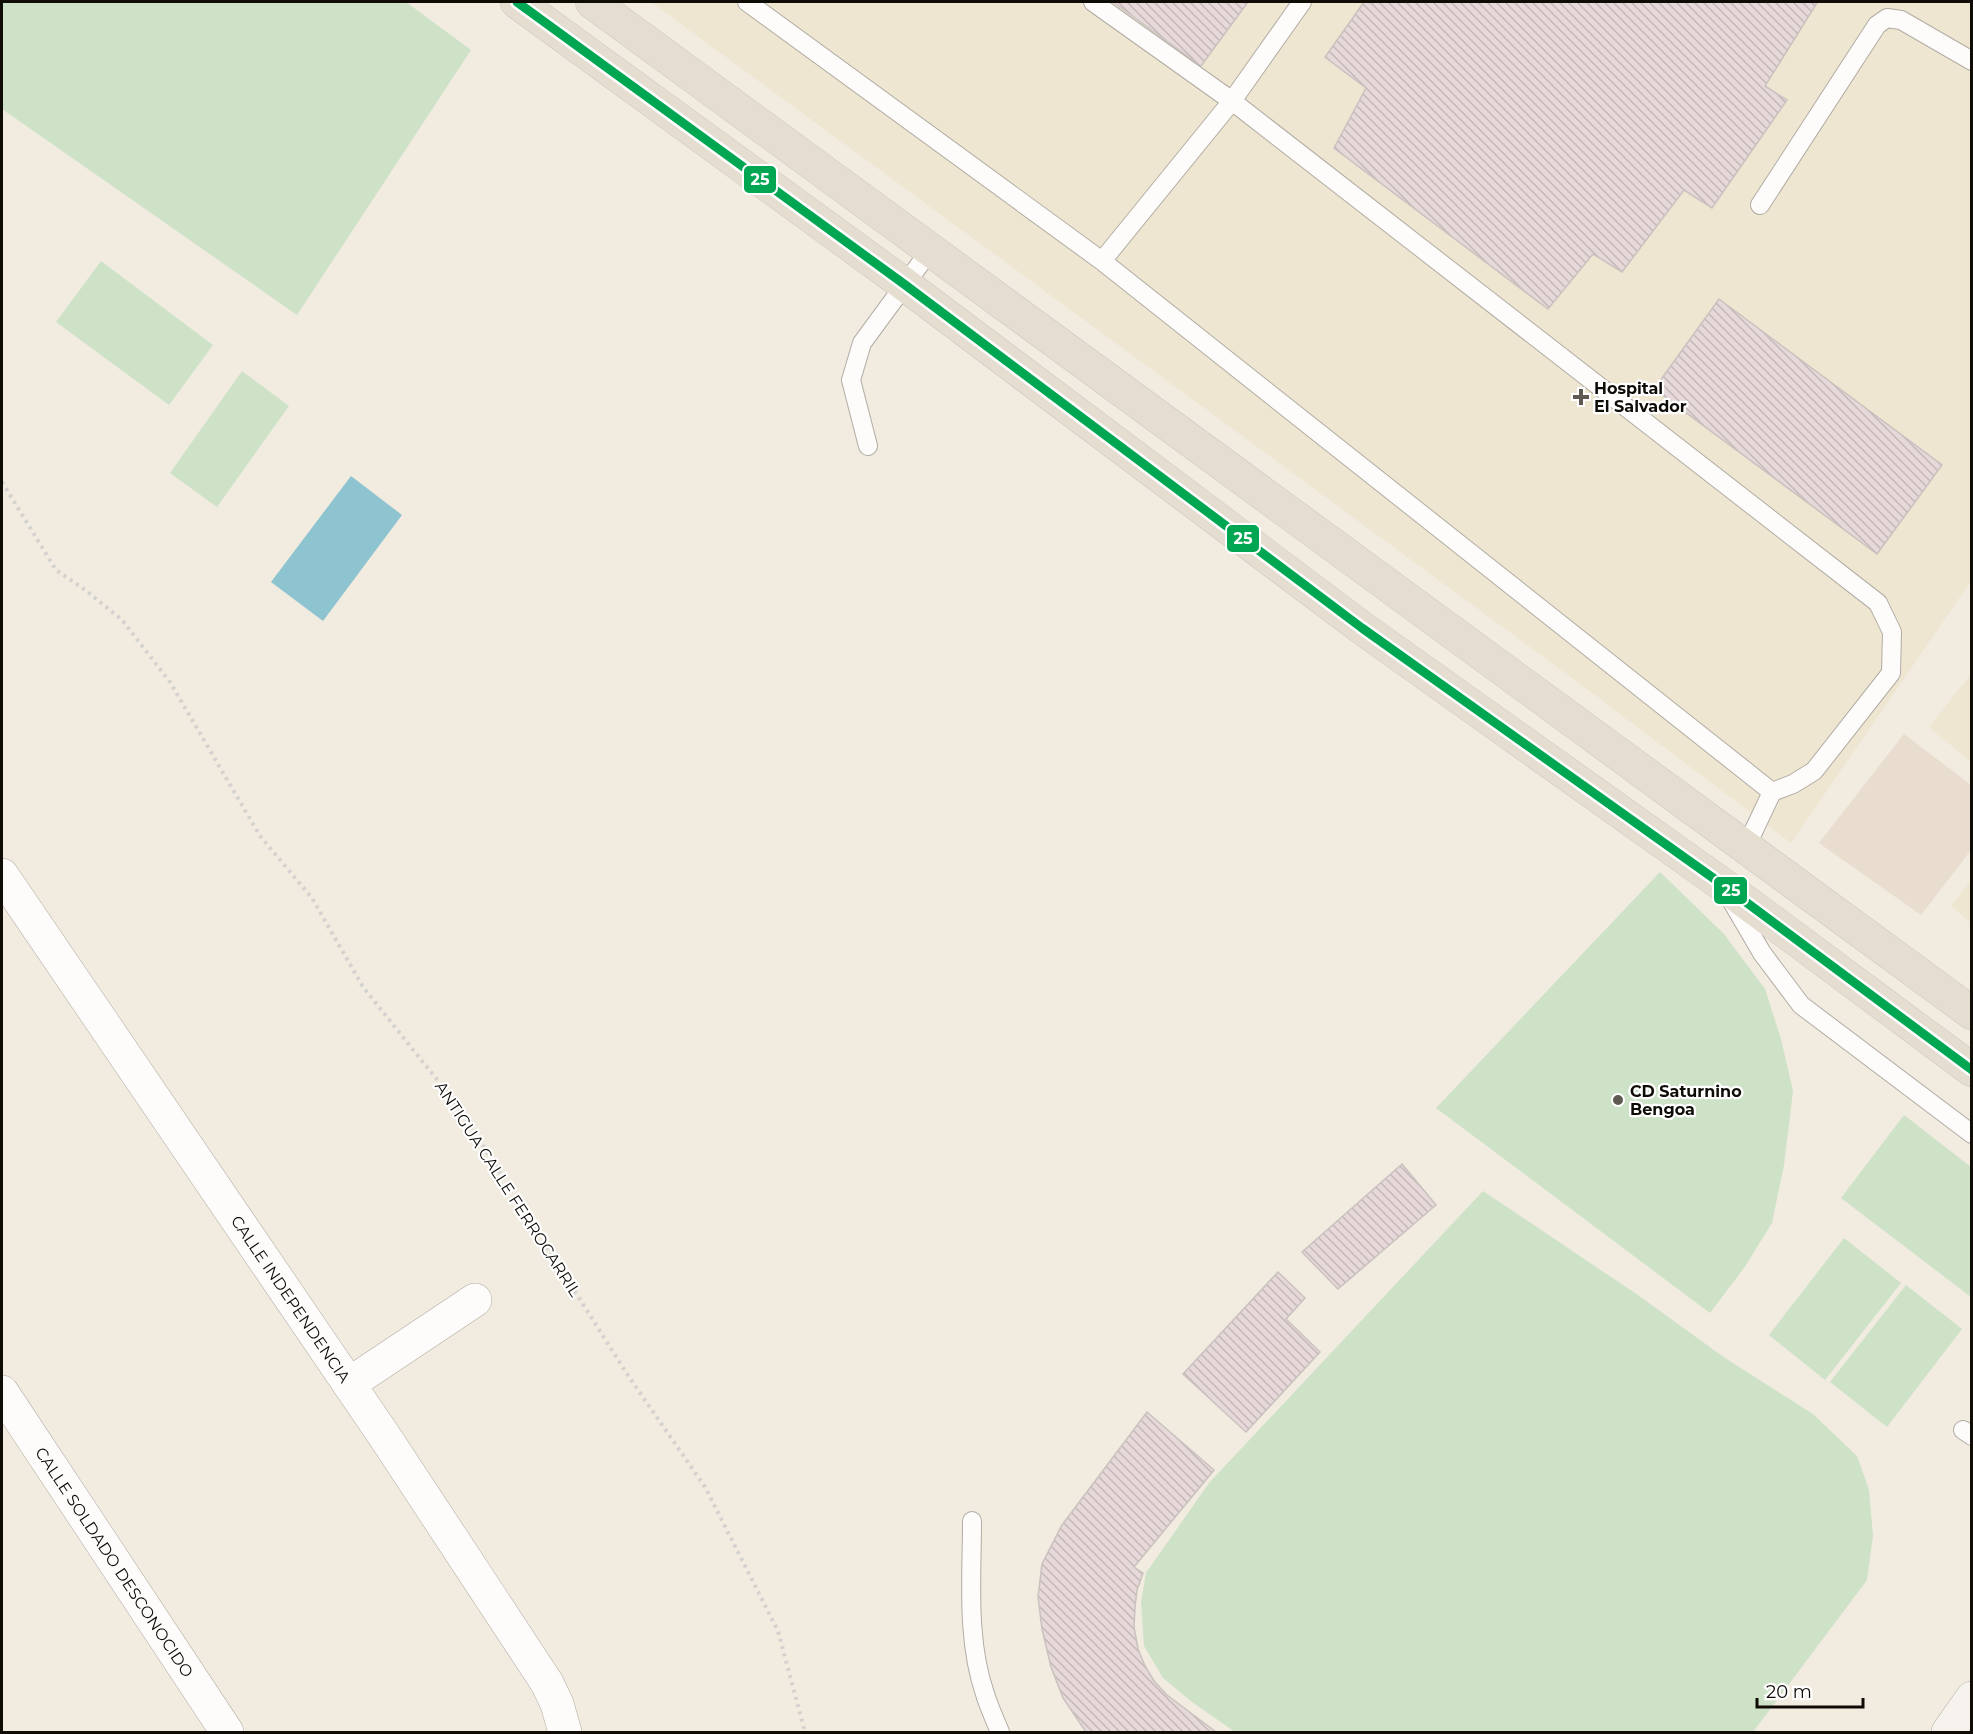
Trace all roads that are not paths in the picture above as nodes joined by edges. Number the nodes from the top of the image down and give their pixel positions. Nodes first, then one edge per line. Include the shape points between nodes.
1 (517, 2) edge
2 (592, 2) edge
3 (747, 2) edge
4 (1093, 2) edge
5 (1302, 2) edge
6 (1971, 62) edge
7 (1232, 101) junction
8 (1760, 205) dead end
9 (931, 249) junction
10 (1102, 261) junction
11 (904, 284) junction
12 (868, 446) dead end
13 (1391, 587) junction
14 (1362, 628) junction
15 (1772, 792) junction
16 (1746, 847) junction
17 (2, 875) edge
18 (1723, 885) junction
19 (1971, 1013) edge
20 (1971, 1070) edge
21 (1971, 1134) edge
22 (475, 1300) dead end
23 (349, 1384) junction
24 (2, 1392) edge
25 (972, 1521) dead end
26 (1971, 1698) edge
27 (227, 1732) edge
28 (565, 1732) edge
29 (1000, 1732) edge
30 (1948, 1732) edge

1 - 11 highway
2 - 9 highway
3 - 10 lane
4 - 7 lane
5 - 7 lane
6 - 8 lane via 1901,20 1887,18 1877,25
7 - 10 lane
7 - 15 lane via 1878,603 1892,632 1891,673 1814,771
9 - 11 lane
9 - 13 highway
10 - 15 lane
11 - 12 lane via 862,343 852,380
11 - 14 highway
13 - 14 highway
13 - 16 highway
14 - 18 highway
15 - 16 lane
16 - 19 highway
17 - 23 street, CALLE INDEPENDENCIA
18 - 20 highway
18 - 21 lane via 1762,953 1801,1005
22 - 23 street
23 - 28 street, CALLE INDEPENDENCIA via 547,1683
24 - 27 street, CALLE SOLDADO DESCONOCIDO
25 - 29 lane via 976,1653 984,1693
26 - 30 street

